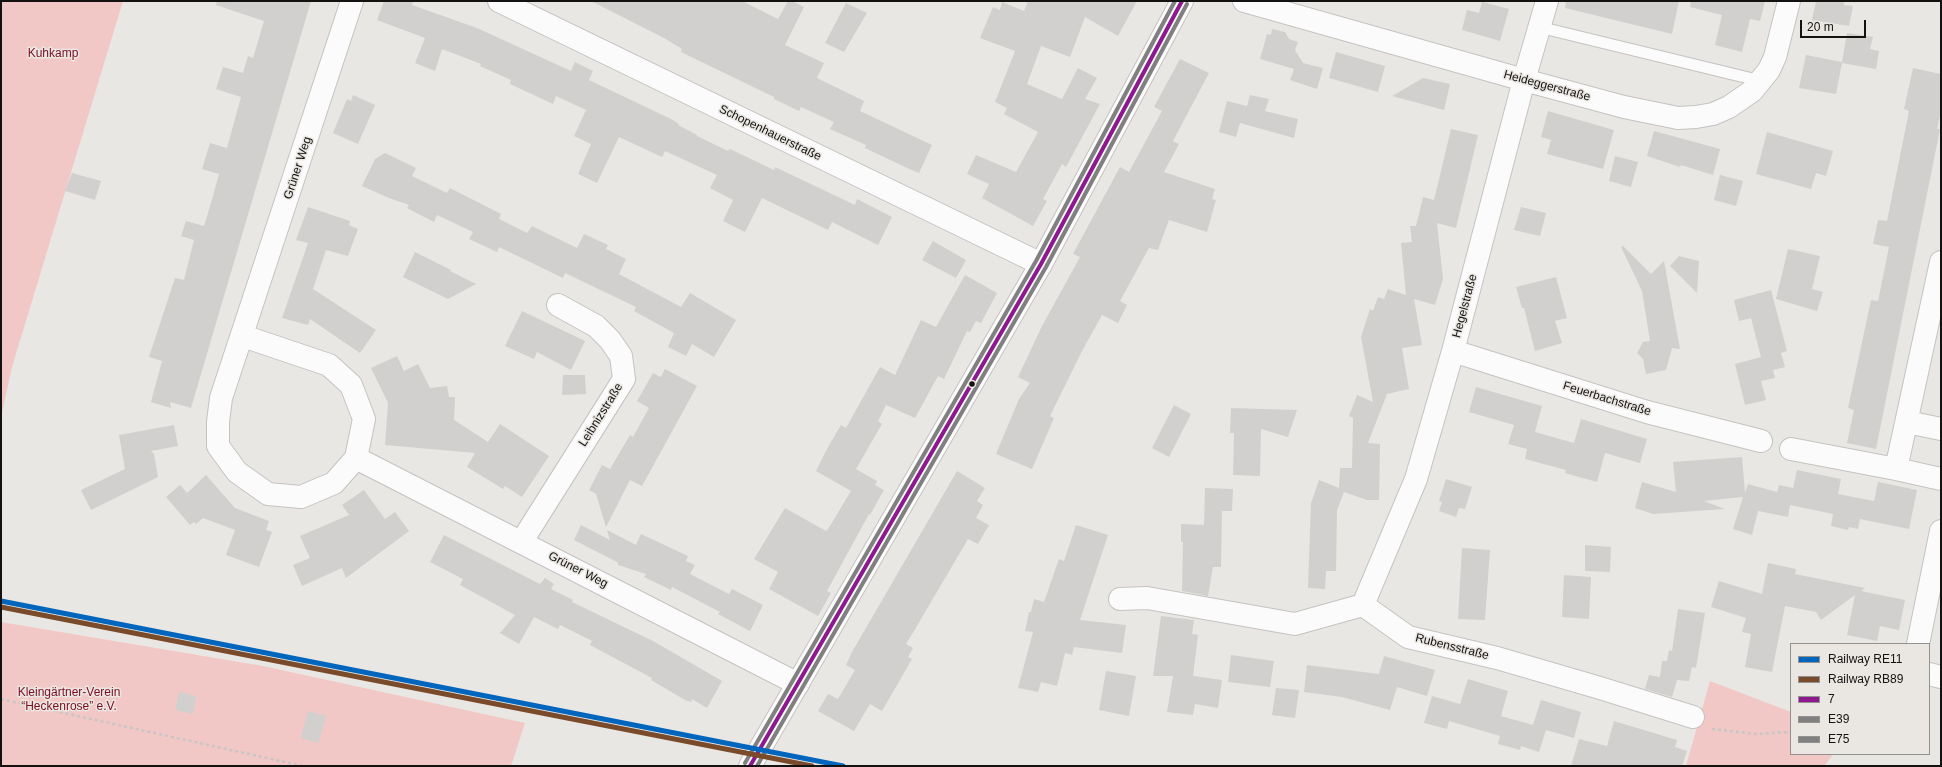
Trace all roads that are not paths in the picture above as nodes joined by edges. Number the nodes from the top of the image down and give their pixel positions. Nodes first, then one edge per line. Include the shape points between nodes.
1 (352, 1) edge
2 (499, 1) edge
3 (1182, 1) edge
4 (1244, 1) edge
5 (1546, 1) edge
6 (1789, 1) edge
7 (1539, 27) junction
8 (1524, 80) junction
9 (1761, 81) junction
10 (1941, 262) edge
11 (1041, 264) junction
12 (558, 305) dead end
13 (243, 336) junction
14 (1453, 351) junction
15 (1907, 422) junction
16 (1941, 429) edge
17 (1761, 441) dead end
18 (1791, 449) dead end
19 (356, 458) junction
20 (1896, 469) junction
21 (1941, 479) edge
22 (1941, 531) edge
23 (522, 541) junction
24 (1120, 600) dead end
25 (1363, 605) junction
26 (1918, 643) edge
27 (1930, 674) edge
28 (1941, 677) edge
29 (798, 684) junction
30 (1693, 718) road end
31 (750, 766) edge

1 - 13 street, Grüner Weg
2 - 11 street, Schopenhauerstraße
3 - 11 street
4 - 8 street, Heideggerstraße
5 - 7 street, Hegelstraße
6 - 9 street, Heideggerstraße via 1775,57
7 - 8 street, Hegelstraße
7 - 9 lane
8 - 9 street, Heideggerstraße via 1624,107 1678,118 1713,114 1729,107 1752,91
8 - 14 street, Hegelstraße
10 - 15 street
11 - 29 street
12 - 23 street, Leibnizstraße via 596,326 610,340 621,356 624,379
13 - 19 street, Grüner Weg via 329,365 351,385 364,419
13 - 19 street, Grüner Weg via 221,398 218,422 218,446 237,472 268,494 301,497 334,483
14 - 17 street, Feuerbachstraße via 1647,412
14 - 25 street, Hegelstraße via 1416,479
15 - 16 street
15 - 20 street
18 - 20 street
19 - 23 street, Grüner Weg
20 - 21 street
22 - 26 street
23 - 29 street, Grüner Weg
24 - 25 street via 1147,598 1295,624
25 - 30 street, Rubensstraße via 1408,636 1497,658
27 - 28 street
29 - 31 street

